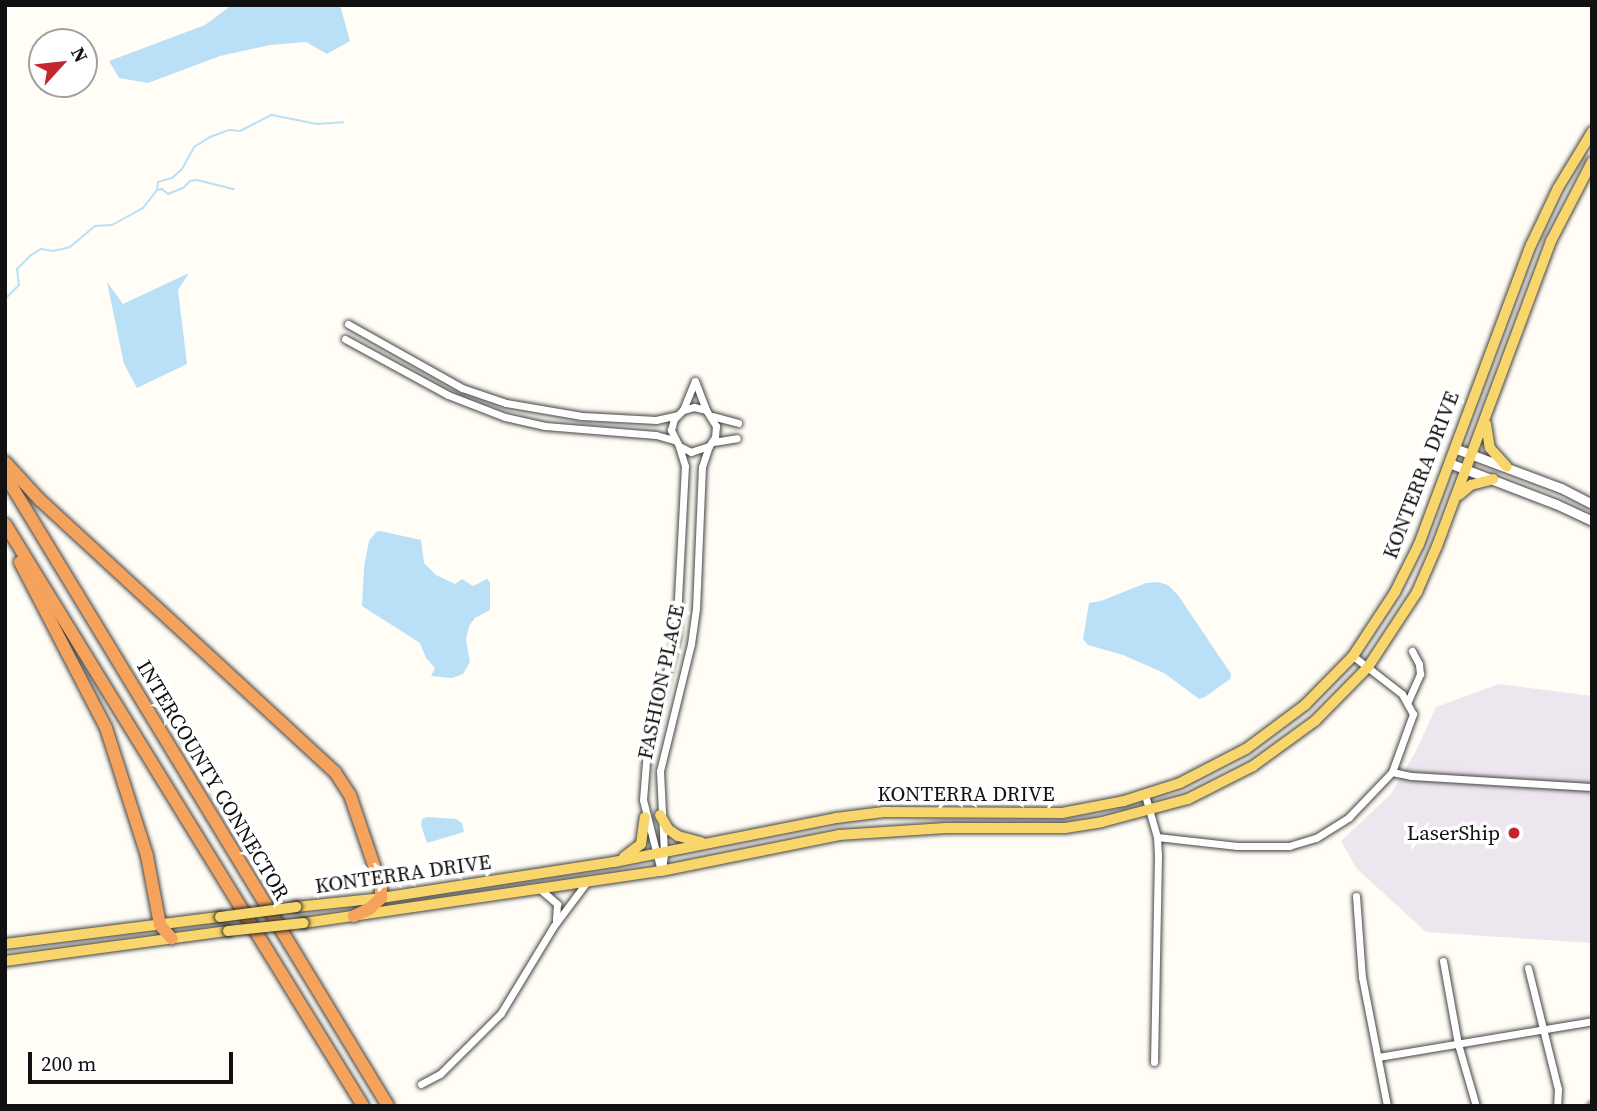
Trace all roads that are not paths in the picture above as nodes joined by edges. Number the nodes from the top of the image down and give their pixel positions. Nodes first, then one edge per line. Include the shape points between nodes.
1 (1592, 132) edge
2 (1592, 162) edge
3 (348, 324) dead end
4 (345, 338) dead end
5 (680, 412) junction
6 (709, 413) junction
7 (1485, 418) junction
8 (738, 423) dead end
9 (737, 438) dead end
10 (677, 443) junction
11 (711, 444) junction
12 (1454, 448) junction
13 (1472, 454) junction
14 (5, 462) edge
15 (1449, 463) junction
16 (1507, 467) junction
17 (1466, 469) junction
18 (5, 475) edge
19 (1493, 479) junction
20 (1455, 500) junction
21 (1592, 504) edge
22 (1592, 522) edge
23 (5, 524) edge
24 (5, 534) edge
25 (1412, 651) dead end
26 (1353, 656) junction
27 (1368, 667) junction
28 (1408, 701) junction
29 (1392, 772) junction
30 (1592, 787) edge
31 (1145, 795) junction
32 (1149, 811) junction
33 (660, 815) junction
34 (645, 817) junction
35 (1157, 837) junction
36 (707, 843) junction
37 (660, 854) junction
38 (614, 862) junction
39 (662, 871) junction
40 (586, 883) junction
41 (540, 889) junction
42 (1356, 896) dead end
43 (381, 898) junction
44 (354, 916) junction
45 (160, 925) junction
46 (553, 927) junction
47 (172, 939) junction
48 (5, 944) edge
49 (5, 961) edge
50 (1443, 961) dead end
51 (1528, 968) dead end
52 (1592, 1021) edge
53 (1540, 1028) junction
54 (1458, 1044) junction
55 (1378, 1057) junction
56 (1154, 1062) dead end
57 (421, 1084) dead end
58 (363, 1106) edge
59 (388, 1106) edge
60 (1387, 1106) edge
61 (1476, 1106) edge
62 (1557, 1106) edge

1 - 12 main road, KONTERRA DRIVE via 1531,245
2 - 7 main road, KONTERRA DRIVE via 1551,241
3 - 5 street via 462,388 506,403 582,416 656,420
4 - 10 street via 435,389 505,417 545,426 656,435
5 - 6 street via 694,407
5 - 6 street via 695,381
5 - 10 street via 672,424
6 - 8 street
6 - 11 street via 716,426
7 - 13 main road, KONTERRA DRIVE
7 - 16 main road via 1490,448
9 - 11 street
10 - 11 street via 691,452
10 - 34 street, FASHION PLACE via 685,467 676,637 647,749
11 - 33 street, FASHION PLACE via 702,467 696,610 663,747
12 - 13 street
12 - 15 main road, KONTERRA DRIVE
13 - 16 street
13 - 17 main road, KONTERRA DRIVE
14 - 43 highway via 40,500 335,772 364,831
15 - 17 street
15 - 26 main road, KONTERRA DRIVE via 1419,544 1395,592
16 - 21 street
17 - 19 street
17 - 20 main road, KONTERRA DRIVE
18 - 59 highway, INTERCOUNTY CONNECTOR
19 - 20 main road via 1471,485
19 - 22 street
20 - 27 main road, KONTERRA DRIVE via 1416,592
23 - 58 highway, INTERCOUNTY CONNECTOR
24 - 45 highway via 106,729 147,856
25 - 28 street via 1420,674
26 - 27 street
26 - 31 main road, KONTERRA DRIVE via 1305,705 1246,749 1180,783
27 - 28 street
27 - 32 main road, KONTERRA DRIVE via 1315,721 1253,766 1188,799
28 - 29 street via 1412,720
29 - 30 street
29 - 35 street via 1343,823 1304,842 1247,846
31 - 32 street
31 - 36 main road, KONTERRA DRIVE via 1062,813 884,812
32 - 35 street
32 - 39 main road, KONTERRA DRIVE via 1065,828 934,828 839,835
33 - 36 main road via 678,836
33 - 37 street, FASHION PLACE
34 - 37 street, FASHION PLACE
34 - 38 main road via 641,844 631,855
35 - 56 street
36 - 37 main road, KONTERRA DRIVE
37 - 38 main road, KONTERRA DRIVE
37 - 39 street, FASHION PLACE
38 - 43 main road, KONTERRA DRIVE
39 - 40 main road, KONTERRA DRIVE
40 - 41 main road, KONTERRA DRIVE
40 - 46 street
41 - 44 main road, KONTERRA DRIVE
41 - 46 street via 557,904
42 - 55 street via 1363,977
43 - 44 highway
43 - 45 main road, KONTERRA DRIVE, bridge
44 - 47 main road, KONTERRA DRIVE, bridge
45 - 47 highway
45 - 48 main road, KONTERRA DRIVE
46 - 57 street via 501,1013 440,1074
47 - 49 main road, KONTERRA DRIVE
50 - 54 street
51 - 53 street
52 - 53 street
53 - 54 street
53 - 62 street via 1558,1089
54 - 55 street
54 - 61 street
55 - 60 street

